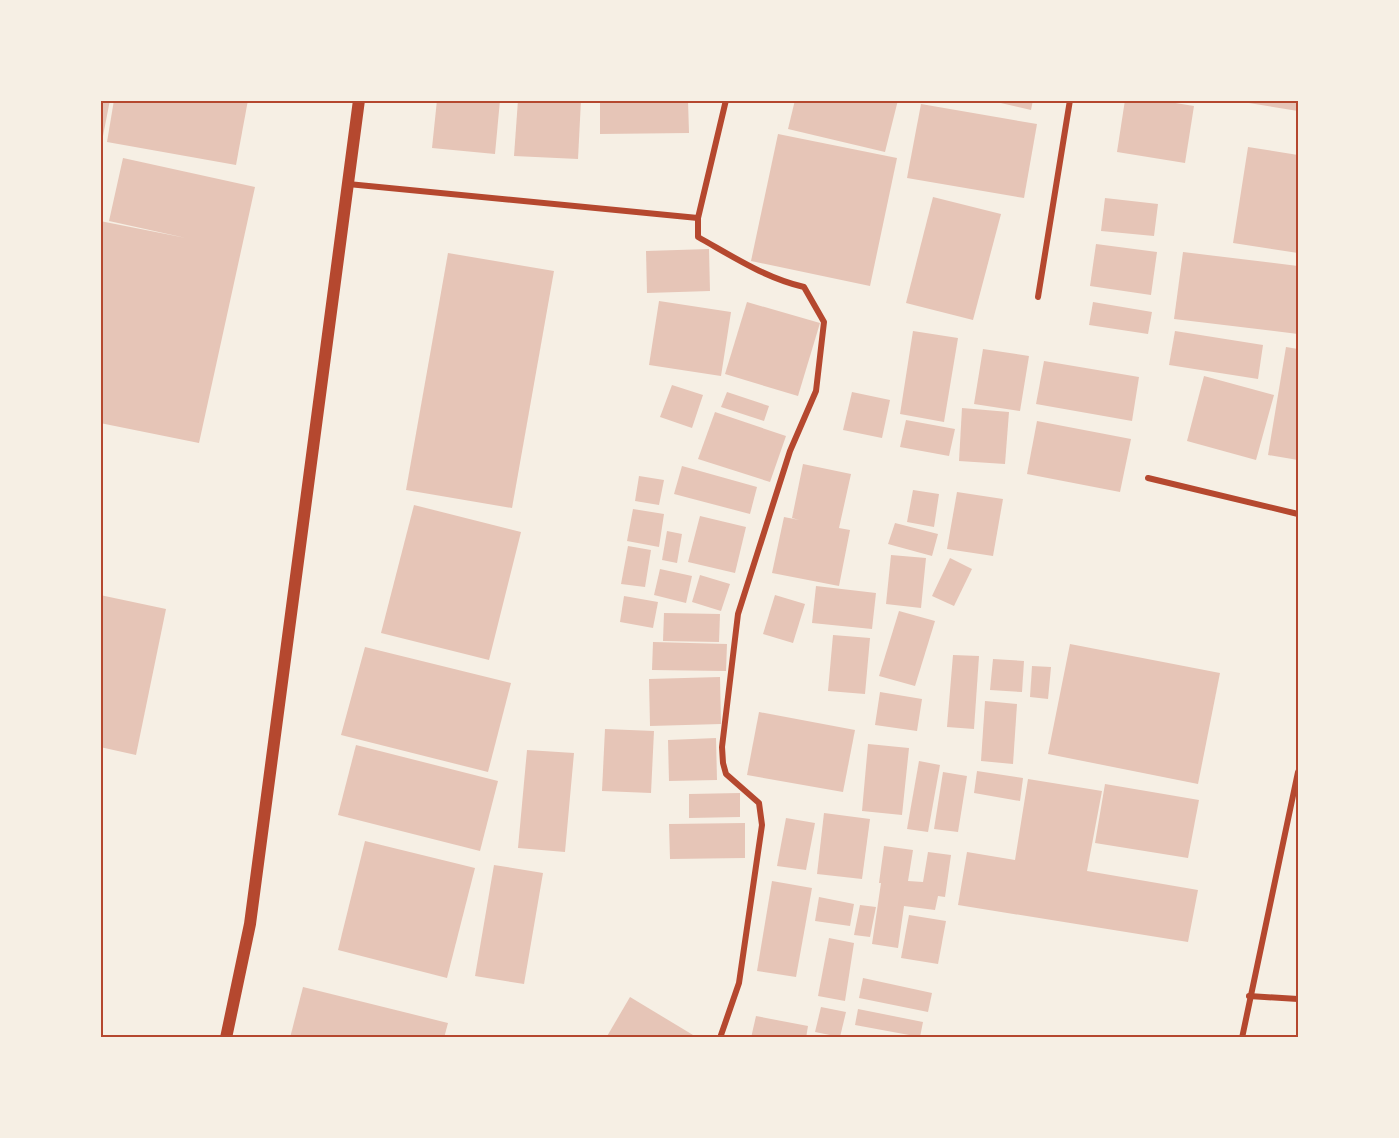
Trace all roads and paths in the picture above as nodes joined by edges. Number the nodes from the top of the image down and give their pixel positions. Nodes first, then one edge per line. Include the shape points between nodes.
1 (359, 100) edge
2 (726, 100) edge
3 (1070, 100) edge
4 (348, 184) junction
5 (698, 218) junction
6 (1038, 297) dead end
7 (1148, 478) dead end
8 (1299, 514) edge
9 (1299, 772) edge
10 (1250, 996) junction
11 (1299, 999) edge
12 (226, 1038) edge
13 (720, 1038) edge
14 (1242, 1038) edge

1 - 4 main road
2 - 5 street
3 - 6 street
4 - 5 street
4 - 12 main road via 250,924
5 - 13 street via 698,237 747,265 804,287 824,322 816,391 790,451 738,614 723,763 726,774 759,803 762,825 739,983
7 - 8 street
9 - 10 street
10 - 11 street
10 - 14 street

